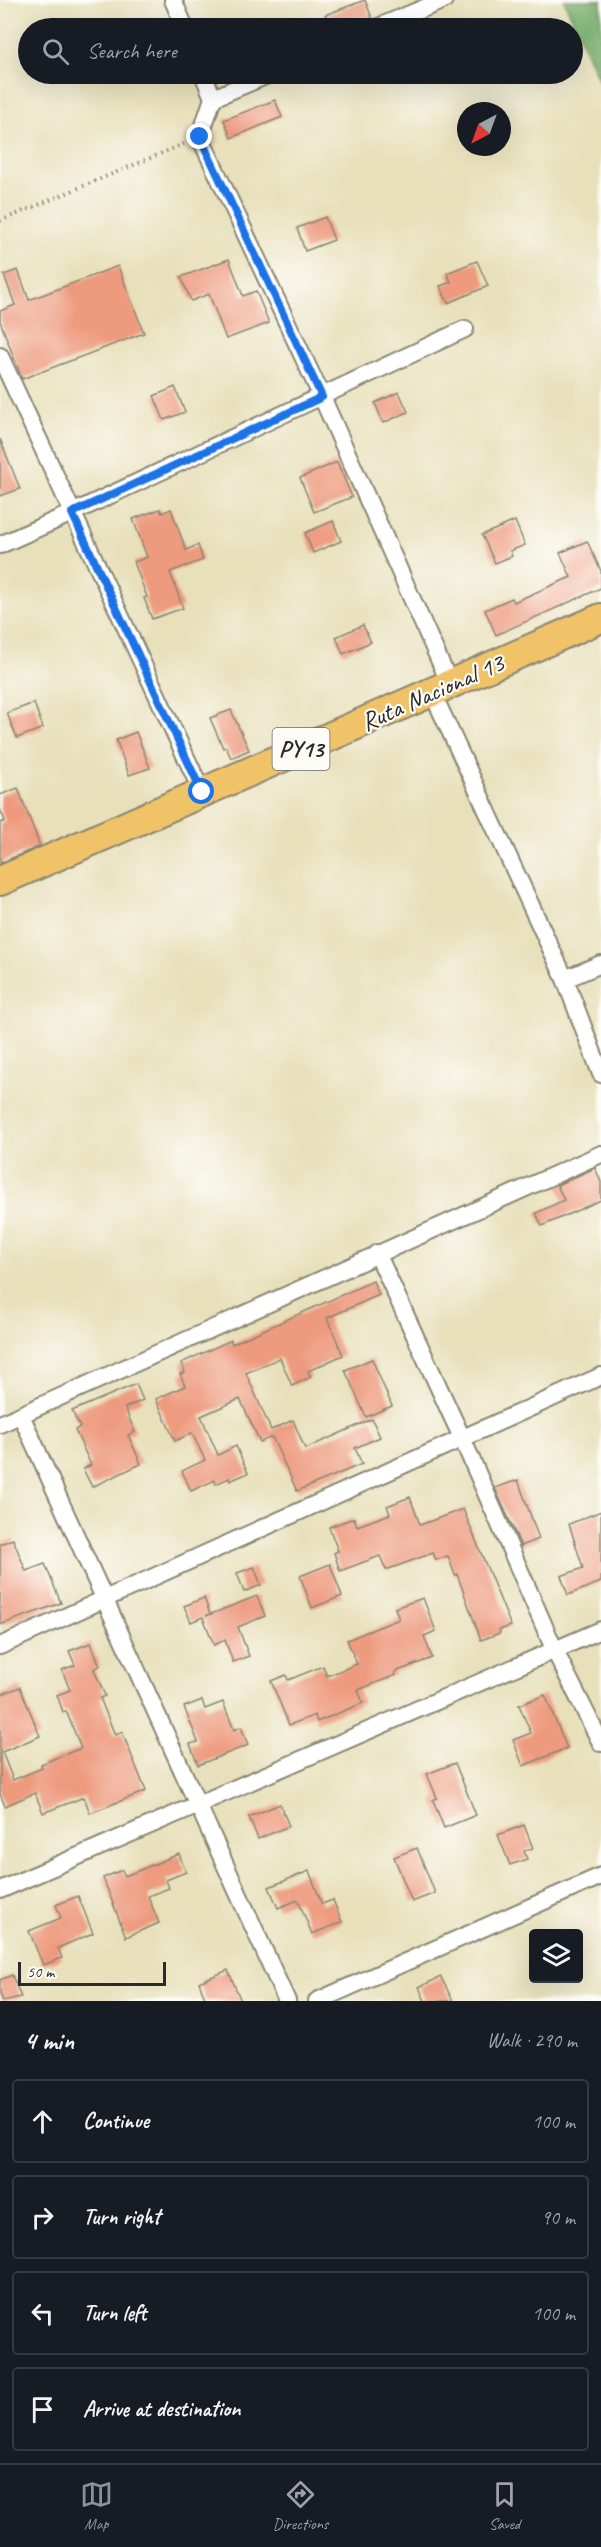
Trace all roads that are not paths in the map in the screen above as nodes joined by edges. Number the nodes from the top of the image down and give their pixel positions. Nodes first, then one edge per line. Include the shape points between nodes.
1 (173, 0) edge
2 (444, 0) edge
3 (417, 5) edge
4 (181, 18) edge
5 (394, 18) edge
6 (207, 84) edge
7 (246, 84) edge
8 (213, 98) junction
9 (465, 329) dead end
10 (0, 356) edge
11 (322, 397) junction
12 (72, 513) junction
13 (0, 545) edge
14 (601, 618) edge
15 (441, 688) junction
16 (202, 792) junction
17 (0, 881) edge
18 (601, 964) edge
19 (565, 979) junction
20 (601, 1074) edge
21 (601, 1154) edge
22 (377, 1253) junction
23 (601, 1376) edge
24 (21, 1415) junction
25 (0, 1424) edge
26 (462, 1438) junction
27 (103, 1599) junction
28 (601, 1630) edge
29 (0, 1646) edge
30 (555, 1650) junction
31 (601, 1743) edge
32 (199, 1803) junction
33 (601, 1876) edge
34 (0, 1890) edge
35 (287, 2001) edge
36 (317, 2001) edge

1 - 4 street
2 - 3 street
3 - 5 street
6 - 8 street
7 - 8 street
8 - 11 street via 200,137
9 - 11 street
10 - 12 street
11 - 12 street
11 - 15 street
12 - 13 street
12 - 16 street
14 - 15 highway, Ruta Nacional 13 / PY13
15 - 16 highway, Ruta Nacional 13 / PY13
15 - 19 street
16 - 17 highway, Ruta Nacional 13 / PY13
18 - 19 street
19 - 20 street
21 - 22 street
22 - 24 street
22 - 26 street
23 - 26 street
24 - 25 street
24 - 27 street
26 - 27 street
26 - 30 street
27 - 29 street
27 - 32 street
28 - 30 street
30 - 31 street
30 - 32 street
32 - 34 street
32 - 35 street
33 - 36 street

